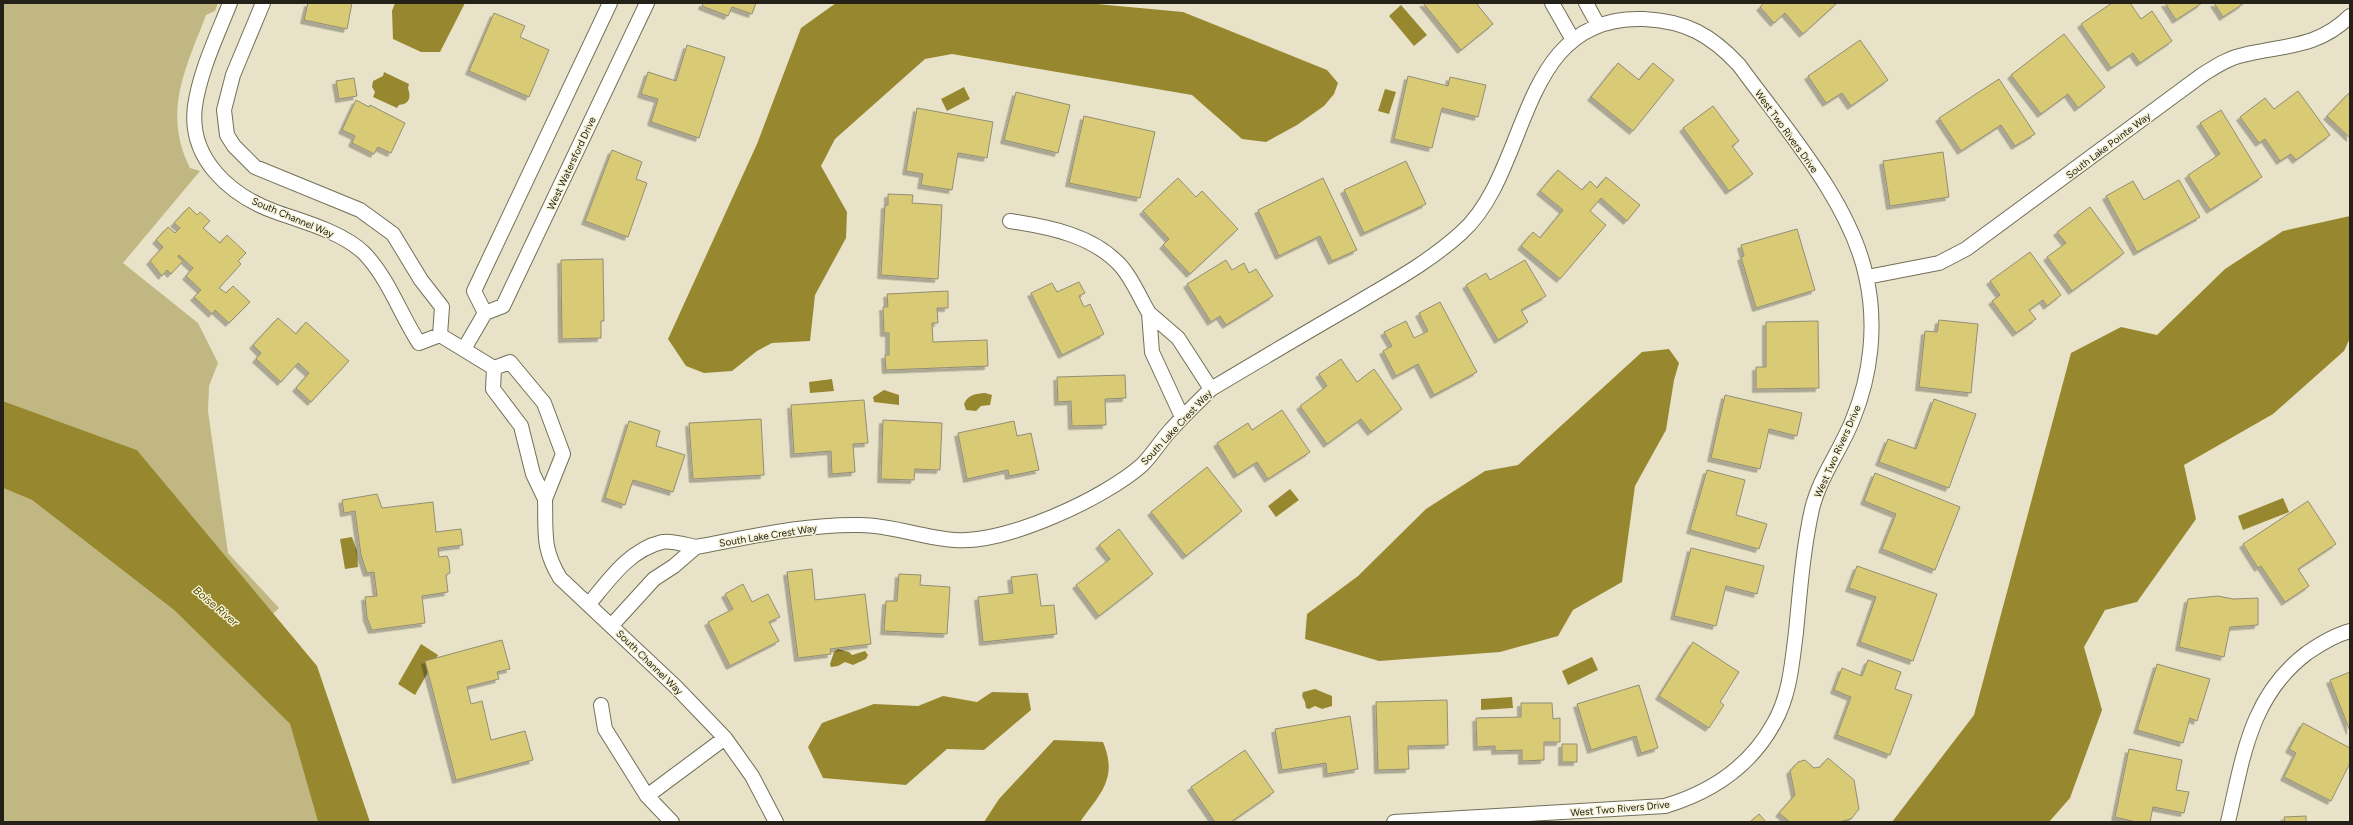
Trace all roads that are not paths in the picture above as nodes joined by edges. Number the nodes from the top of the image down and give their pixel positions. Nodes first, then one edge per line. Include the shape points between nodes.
1 (230, 3) edge
2 (263, 3) edge
3 (610, 3) edge
4 (647, 3) edge
5 (1552, 3) edge
6 (1586, 3) edge
7 (2350, 16) edge
8 (1598, 25) junction
9 (1573, 40) junction
10 (1519, 127) joint
11 (1010, 221) dead end
12 (1867, 277) junction
13 (485, 312) junction
14 (1149, 313) junction
15 (440, 335) junction
16 (464, 349) junction
17 (494, 368) junction
18 (1211, 389) junction
19 (1182, 417) junction
20 (545, 499) junction
21 (696, 547) junction
22 (589, 604) junction
23 (612, 625) junction
24 (2350, 631) edge
25 (601, 705) dead end
26 (725, 738) junction
27 (647, 796) junction
28 (1491, 819) edge
29 (672, 822) edge
30 (776, 822) edge
31 (1394, 822) edge
32 (2228, 822) edge

1 - 15 street, South Channel Way via 206,65 195,106 195,134 203,155 214,173 234,191 270,210 331,232 363,253 387,283 405,322 419,343
2 - 15 street via 233,75 224,110 227,135 255,167 360,210 393,234 421,280 442,307
3 - 13 street via 474,291
4 - 13 street, West Watersford Drive via 503,306
5 - 9 street
6 - 8 street
7 - 12 street, South Lake Pointe Way via 2340,27 2323,37 2304,44 2242,55 2202,75 1966,249 1939,263
8 - 9 street, West Two Rivers Drive
8 - 12 street, West Two Rivers Drive via 1637,19 1661,20 1705,35 1722,48 1740,65 1839,205 1852,231
9 - 10 street, West Two Rivers Drive via 1548,68 1535,89
10 - 18 street, South Lake Crest Way via 1498,181 1483,208 1461,233 1427,262
11 - 14 street via 1050,227 1095,244 1121,266
12 - 28 street, West Two Rivers Drive via 1871,312 1868,368 1853,420 1828,468 1813,507 1805,545 1787,692 1761,745 1738,770 1712,788 1665,806
13 - 16 street
14 - 18 street via 1178,338
14 - 19 street via 1152,352
15 - 16 street
16 - 17 street
17 - 20 street, South Channel Way via 493,389 521,426 533,474
17 - 20 street, South Channel Way via 510,362 544,403 563,454
18 - 19 street, South Lake Crest Way
19 - 21 street, South Lake Crest Way via 1142,464 1119,481 1091,498 1024,528 990,537 955,540 906,530 861,525 806,527
20 - 22 street, South Channel Way via 546,546 549,560 560,578
21 - 22 street, South Lake Crest Way via 663,542 638,552 621,567
21 - 23 street via 654,579
22 - 23 street, South Channel Way
23 - 26 street, South Channel Way
24 - 32 street via 2317,646 2296,661 2275,684 2248,736
25 - 27 street via 605,729
26 - 27 street
26 - 30 street, South Channel Way via 752,776
27 - 29 street
28 - 31 street, West Two Rivers Drive

